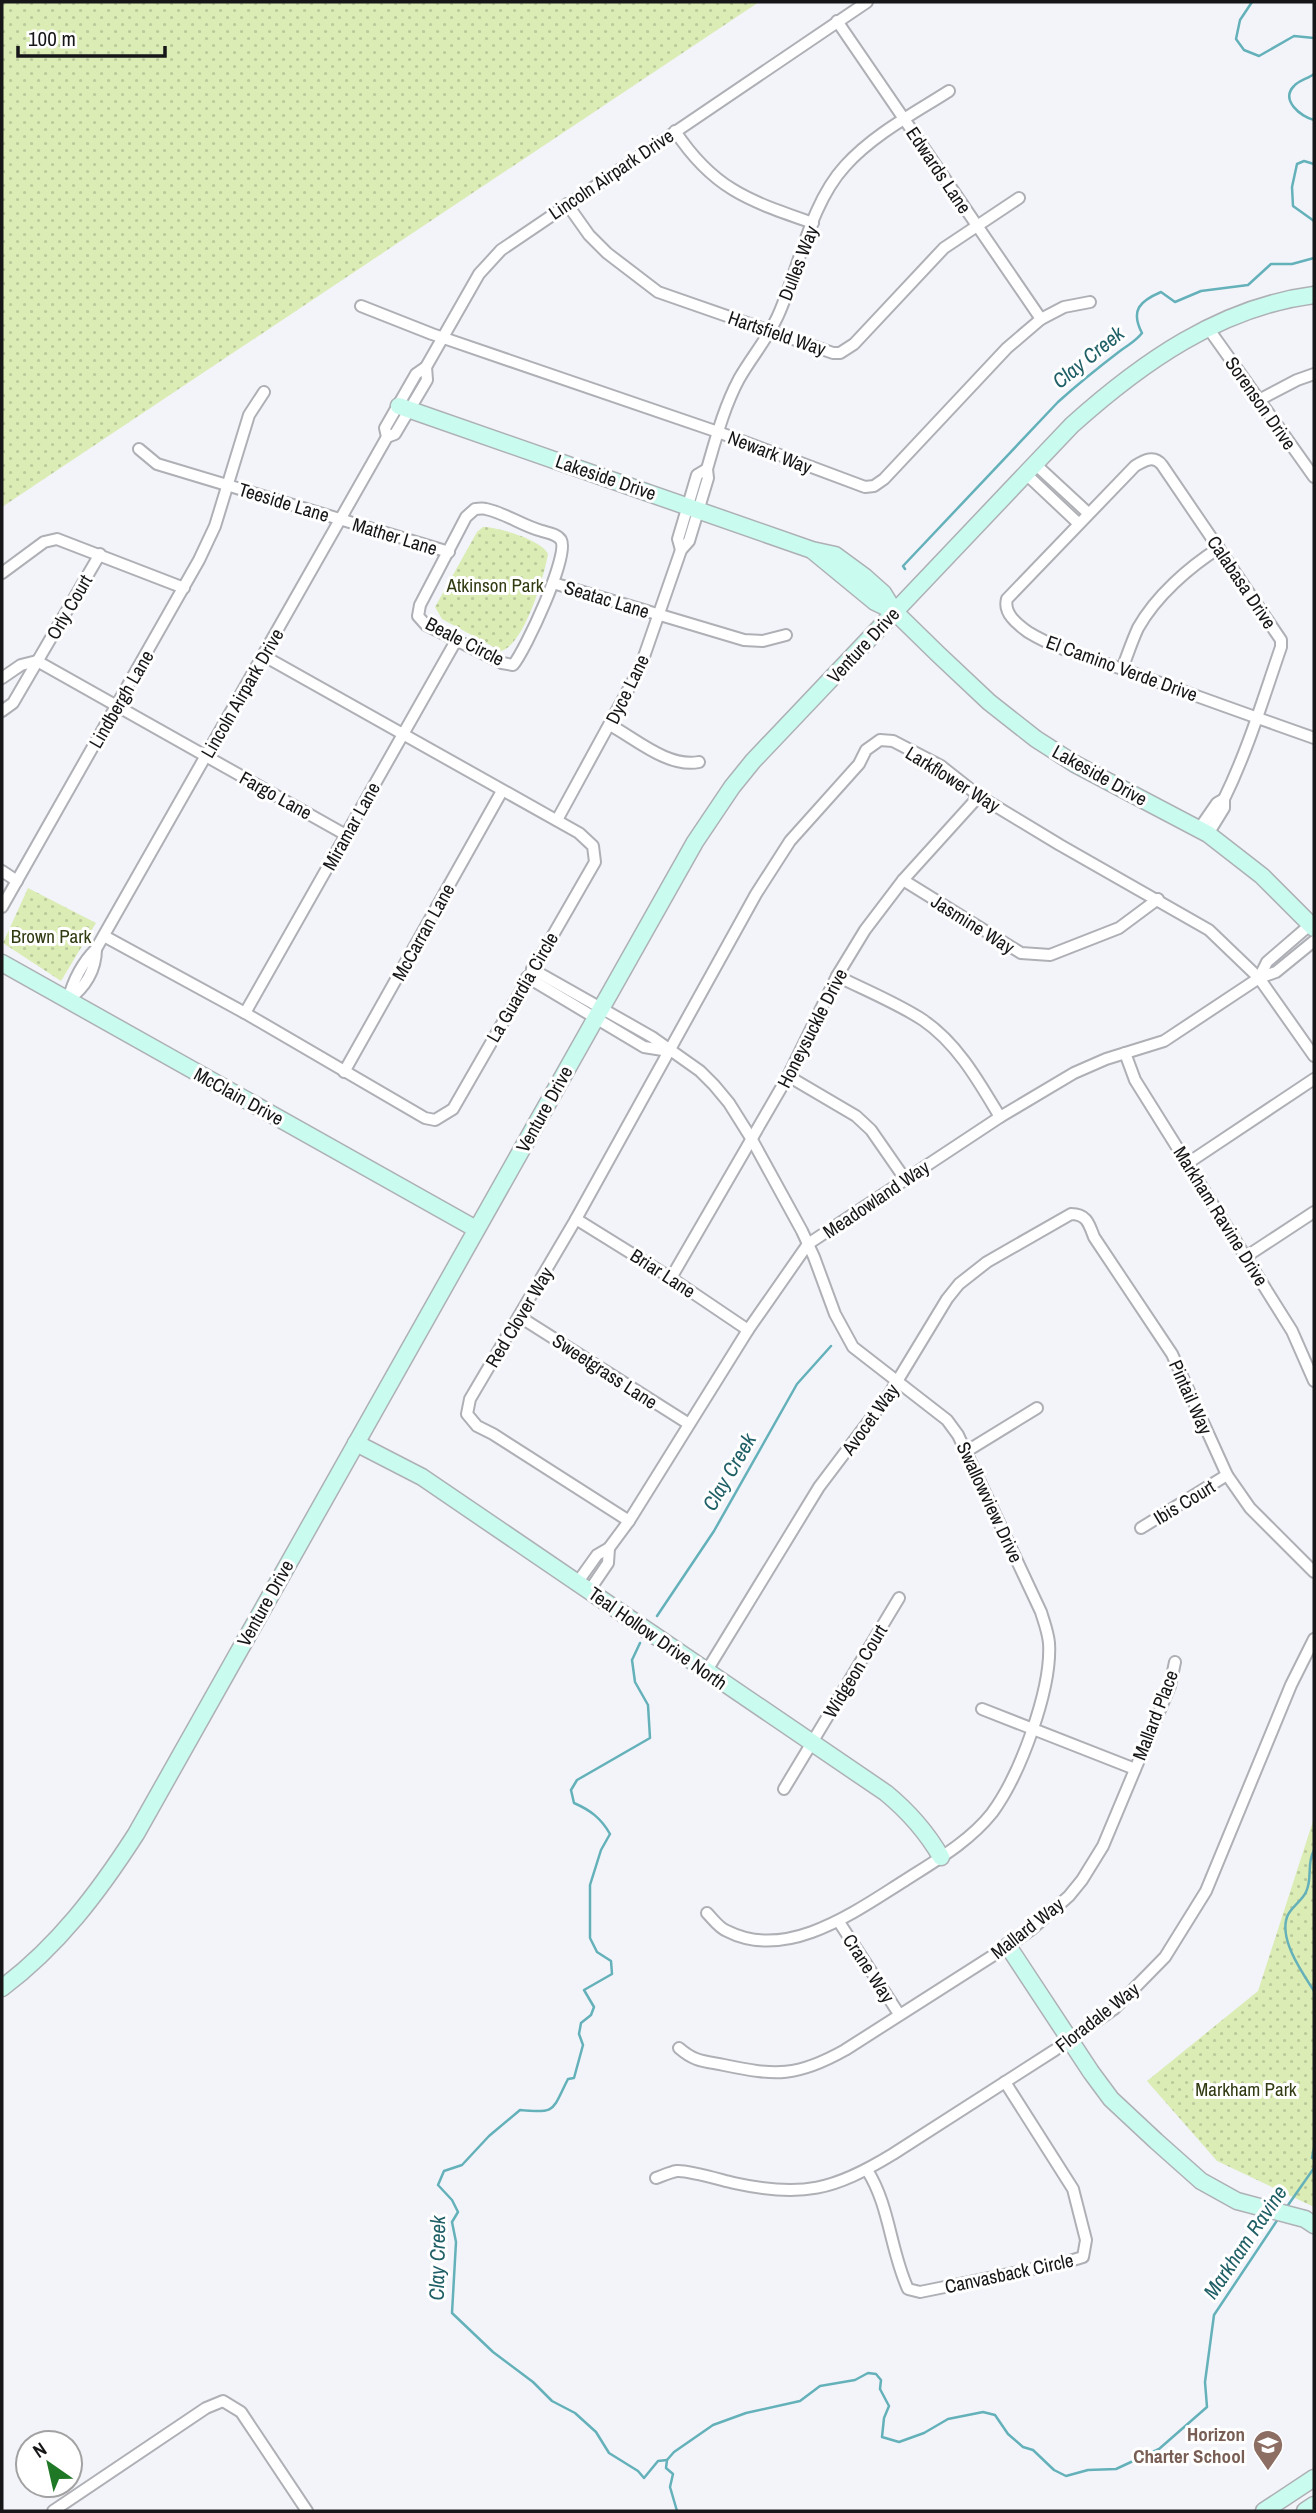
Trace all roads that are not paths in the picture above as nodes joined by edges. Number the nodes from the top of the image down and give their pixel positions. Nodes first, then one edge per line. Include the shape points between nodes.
1 (867, 2) edge
2 (838, 21) junction
3 (949, 91) dead end
4 (905, 119) junction
5 (675, 131) junction
6 (1018, 198) dead end
7 (567, 204) junction
8 (813, 223) junction
9 (976, 225) junction
10 (1314, 295) edge
11 (1090, 302) dead end
12 (361, 306) dead end
13 (1041, 319) junction
14 (1208, 328) junction
15 (769, 332) junction
16 (443, 337) junction
17 (1314, 374) edge
18 (264, 392) dead end
19 (1259, 400) junction
20 (404, 407) junction
21 (718, 432) junction
22 (139, 449) dead end
23 (1030, 469) junction
24 (1314, 477) edge
25 (228, 485) junction
26 (692, 508) junction
27 (1088, 513) junction
28 (340, 519) junction
29 (1078, 523) junction
30 (1219, 548) junction
31 (450, 552) junction
32 (100, 554) junction
33 (2, 573) edge
34 (553, 583) junction
35 (184, 588) junction
36 (894, 611) junction
37 (660, 615) junction
38 (786, 635) dead end
39 (457, 639) junction
40 (264, 656) junction
41 (37, 661) junction
42 (1122, 669) junction
43 (2, 678) edge
44 (117, 706) junction
45 (2, 711) edge
46 (1258, 718) junction
47 (610, 725) junction
48 (402, 734) junction
49 (1314, 738) edge
50 (206, 756) junction
51 (699, 762) dead end
52 (502, 792) junction
53 (979, 796) junction
54 (558, 820) junction
55 (1203, 832) junction
56 (346, 835) junction
57 (2, 872) edge
58 (903, 880) junction
59 (17, 881) junction
60 (1158, 899) junction
61 (2, 907) edge
62 (1313, 926) edge
63 (104, 936) junction
64 (1314, 941) edge
65 (2, 962) edge
66 (530, 973) junction
67 (837, 976) junction
68 (1259, 978) junction
69 (68, 1000) junction
70 (245, 1013) junction
71 (598, 1013) junction
72 (669, 1051) junction
73 (1125, 1053) junction
74 (1314, 1056) edge
75 (344, 1072) junction
76 (788, 1076) junction
77 (1314, 1079) edge
78 (1000, 1117) junction
79 (751, 1138) junction
80 (1188, 1163) junction
81 (905, 1179) junction
82 (1314, 1212) edge
83 (1079, 1214) joint
84 (576, 1219) junction
85 (476, 1229) junction
86 (808, 1244) junction
87 (1247, 1256) junction
88 (671, 1278) junction
89 (520, 1317) junction
90 (748, 1330) junction
91 (1314, 1347) edge
92 (1303, 1354) junction
93 (1314, 1381) edge
94 (898, 1382) junction
95 (1037, 1408) dead end
96 (689, 1424) junction
97 (356, 1443) junction
98 (967, 1451) junction
99 (1227, 1475) junction
100 (629, 1521) junction
101 (1141, 1528) dead end
102 (1314, 1572) edge
103 (583, 1587) junction
104 (899, 1598) dead end
105 (1314, 1639) edge
106 (1175, 1662) dead end
107 (706, 1672) junction
108 (982, 1710) dead end
109 (1032, 1729) junction
110 (811, 1743) junction
111 (1135, 1769) junction
112 (784, 1788) dead end
113 (941, 1857) junction
114 (707, 1913) dead end
115 (839, 1922) junction
116 (1008, 1946) junction
117 (2, 1988) edge
118 (899, 2014) junction
119 (1069, 2041) junction
120 (679, 2048) dead end
121 (1005, 2082) junction
122 (867, 2170) junction
123 (656, 2178) dead end
124 (1314, 2225) edge
125 (1314, 2478) edge
126 (1314, 2505) edge
127 (53, 2511) edge
128 (307, 2511) edge
129 (1264, 2511) edge
130 (1305, 2511) edge

1 - 2 street, Lincoln Airpark Drive
2 - 4 street, Edwards Lane
2 - 5 street, Lincoln Airpark Drive
3 - 4 street, Dulles Way
4 - 8 street, Dulles Way via 845,166 827,189
4 - 9 street, Edwards Lane
5 - 7 street, Lincoln Airpark Drive
5 - 8 street via 698,163 736,192
6 - 9 street, Hartsfield Way
7 - 15 street, Hartsfield Way via 607,253 657,292
7 - 16 street, Lincoln Airpark Drive via 501,250 480,274
8 - 15 street, Dulles Way
9 - 13 street, Edwards Lane
9 - 15 street, Hartsfield Way via 935,257 847,350 833,353
10 - 14 street, Venture Drive via 1251,309
11 - 13 street via 1064,307
12 - 16 street, Newark Way
13 - 21 street, Newark Way via 1007,348 874,486 865,487
14 - 19 street, Sorenson Drive
14 - 23 street, Venture Drive via 1112,391
15 - 21 street, Dulles Way via 740,377
16 - 20 street, Lincoln Airpark Drive via 426,367 416,374
16 - 21 street, Newark Way
17 - 19 street
18 - 25 street, Lindbergh Lane via 249,415
19 - 24 street, Sorenson Drive
20 - 26 street, Lakeside Drive
20 - 28 street, Lincoln Airpark Drive via 385,428 387,437
21 - 26 street, Dulles Way via 706,469 697,475
22 - 25 street, Teeside Lane via 157,464
23 - 27 street
23 - 29 street
23 - 36 street, Venture Drive
25 - 28 street, Teeside Lane
25 - 35 street, Lindbergh Lane via 215,526
26 - 36 street, Lakeside Drive via 835,555 883,593
26 - 37 street, Dyce Lane via 678,539 681,550
27 - 29 street, El Camino Verde Drive
27 - 30 street, Calabasa Drive via 1135,466 1158,460
28 - 31 street, Mather Lane
28 - 40 street, Lincoln Airpark Drive
29 - 42 street, El Camino Verde Drive via 1007,598 1005,606 1027,631
30 - 42 street via 1191,568 1149,613
30 - 46 street, Calabasa Drive via 1281,640
31 - 34 street, Beale Circle via 466,517 475,509 487,509 561,540 564,553
31 - 39 street, Beale Circle via 418,616 426,625
32 - 33 street via 57,538 44,542
32 - 35 street
32 - 41 street, Orly Court
34 - 37 street, Seatac Lane
34 - 39 street, Beale Circle via 513,665
35 - 44 street, Lindbergh Lane
36 - 55 street, Lakeside Drive via 989,702 1037,739
36 - 71 street, Venture Drive via 732,787 695,842
37 - 38 street, Seatac Lane via 744,640
37 - 47 street, Dyce Lane via 640,668
39 - 48 street, Miramar Lane
40 - 48 street, La Guardia Circle
40 - 50 street, Lincoln Airpark Drive
41 - 43 street, Orly Court
41 - 44 street, Fargo Lane
41 - 45 street, Orly Court via 12,703
42 - 46 street, El Camino Verde Drive
44 - 50 street, Fargo Lane
44 - 59 street, Lindbergh Lane
46 - 49 street, El Camino Verde Drive
46 - 55 street, Calabasa Drive via 1224,808
47 - 51 street via 671,760
47 - 54 street, Dyce Lane
48 - 52 street, La Guardia Circle
48 - 56 street, Miramar Lane
50 - 56 street, Fargo Lane
50 - 63 street, Lincoln Airpark Drive
52 - 54 street, La Guardia Circle
52 - 75 street, McCarran Lane
53 - 58 street, Honeysuckle Drive
53 - 60 street, Larkflower Way
53 - 72 street, Larkflower Way via 941,766 893,741 880,740 866,750 859,764 790,841
54 - 66 street, La Guardia Circle via 589,840 595,862
55 - 62 street, Lakeside Drive via 1262,876
56 - 70 street, Miramar Lane
57 - 59 street
58 - 60 street, Jasmine Way via 1021,953 1050,955 1107,933
58 - 67 street, Honeysuckle Drive
59 - 61 street, Lindbergh Lane
60 - 68 street, Larkflower Way via 1209,930
62 - 68 street, Meadowland Way via 1267,962
63 - 69 street, Lincoln Airpark Drive via 71,986
63 - 70 street, La Guardia Circle
64 - 68 street, Meadowland Way via 1276,972
65 - 69 street, McClain Drive
66 - 71 street, Swallowview Drive
66 - 75 street, La Guardia Circle via 453,1109 444,1116 425,1118
67 - 76 street, Honeysuckle Drive
67 - 78 street via 923,1020 971,1070
68 - 73 street, Meadowland Way via 1164,1041
68 - 74 street, Larkflower Way
69 - 85 street, McClain Drive
70 - 75 street, La Guardia Circle
71 - 72 street, Swallowview Drive via 645,1047
71 - 85 street, Venture Drive
72 - 79 street, Swallowview Drive via 714,1085
72 - 84 street, Red Clover Way
73 - 78 street, Meadowland Way via 1074,1073
73 - 80 street, Markham Ravine Drive via 1135,1080
76 - 79 street, Honeysuckle Drive
76 - 81 street via 856,1116
77 - 80 street
78 - 81 street, Meadowland Way
79 - 86 street, Swallowview Drive
79 - 88 street, Honeysuckle Drive
80 - 87 street, Markham Ravine Drive
81 - 86 street, Meadowland Way
82 - 87 street
83 - 94 street, Avocet Way via 1071,1214 971,1272 947,1299
83 - 99 street, Pintail Way via 1088,1220 1094,1237 1172,1354
84 - 88 street, Briar Lane
84 - 89 street, Red Clover Way
85 - 97 street, Venture Drive
86 - 90 street, Meadowland Way
86 - 94 street, Swallowview Drive via 847,1338
87 - 92 street, Markham Ravine Drive
88 - 90 street, Briar Lane
89 - 96 street, Sweetgrass Lane
89 - 100 street, Red Clover Way via 470,1399 467,1414 477,1426
90 - 96 street, Meadowland Way
91 - 92 street
92 - 93 street, Markham Ravine Drive
94 - 98 street, Swallowview Drive via 947,1420
94 - 107 street, Avocet Way via 819,1487
95 - 98 street
96 - 100 street, Meadowland Way
97 - 103 street, Teal Hollow Drive North via 422,1478
97 - 117 street, Venture Drive via 106,1881 56,1941
98 - 109 street, Swallowview Drive via 1041,1612 1049,1641 1045,1692
99 - 101 street, Ibis Court
99 - 102 street, Pintail Way via 1250,1507
100 - 103 street, Meadowland Way via 609,1548 597,1555
103 - 107 street, Teal Hollow Drive North
104 - 110 street, Widgeon Court
105 - 119 street, Floradale Way via 1206,1891 1179,1938 1132,1993
106 - 111 street, Mallard Place via 1171,1686
107 - 110 street, Teal Hollow Drive North
108 - 109 street
109 - 111 street
109 - 113 street, Swallowview Drive via 1012,1779 991,1814
110 - 112 street, Widgeon Court
110 - 113 street, Teal Hollow Drive North via 907,1810
111 - 116 street, Mallard Way via 1103,1846 1082,1880 1054,1910
113 - 115 street, Swallowview Drive
114 - 115 street, Swallowview Drive via 725,1931 763,1940 800,1936
115 - 118 street, Crane Way
116 - 118 street, Mallard Way
116 - 119 street
118 - 120 street, Mallard Way via 825,2061 783,2073 763,2074 692,2059
119 - 121 street, Floradale Way
119 - 124 street via 1111,2099 1201,2181 1237,2201
121 - 122 street, Floradale Way
121 - 122 street, Canvasback Circle via 1073,2189 1086,2240 1083,2256 920,2292 908,2289 884,2205
122 - 123 street, Floradale Way via 835,2184 797,2191 754,2188 678,2171
125 - 129 street
126 - 130 street
127 - 128 street via 223,2401 241,2412

